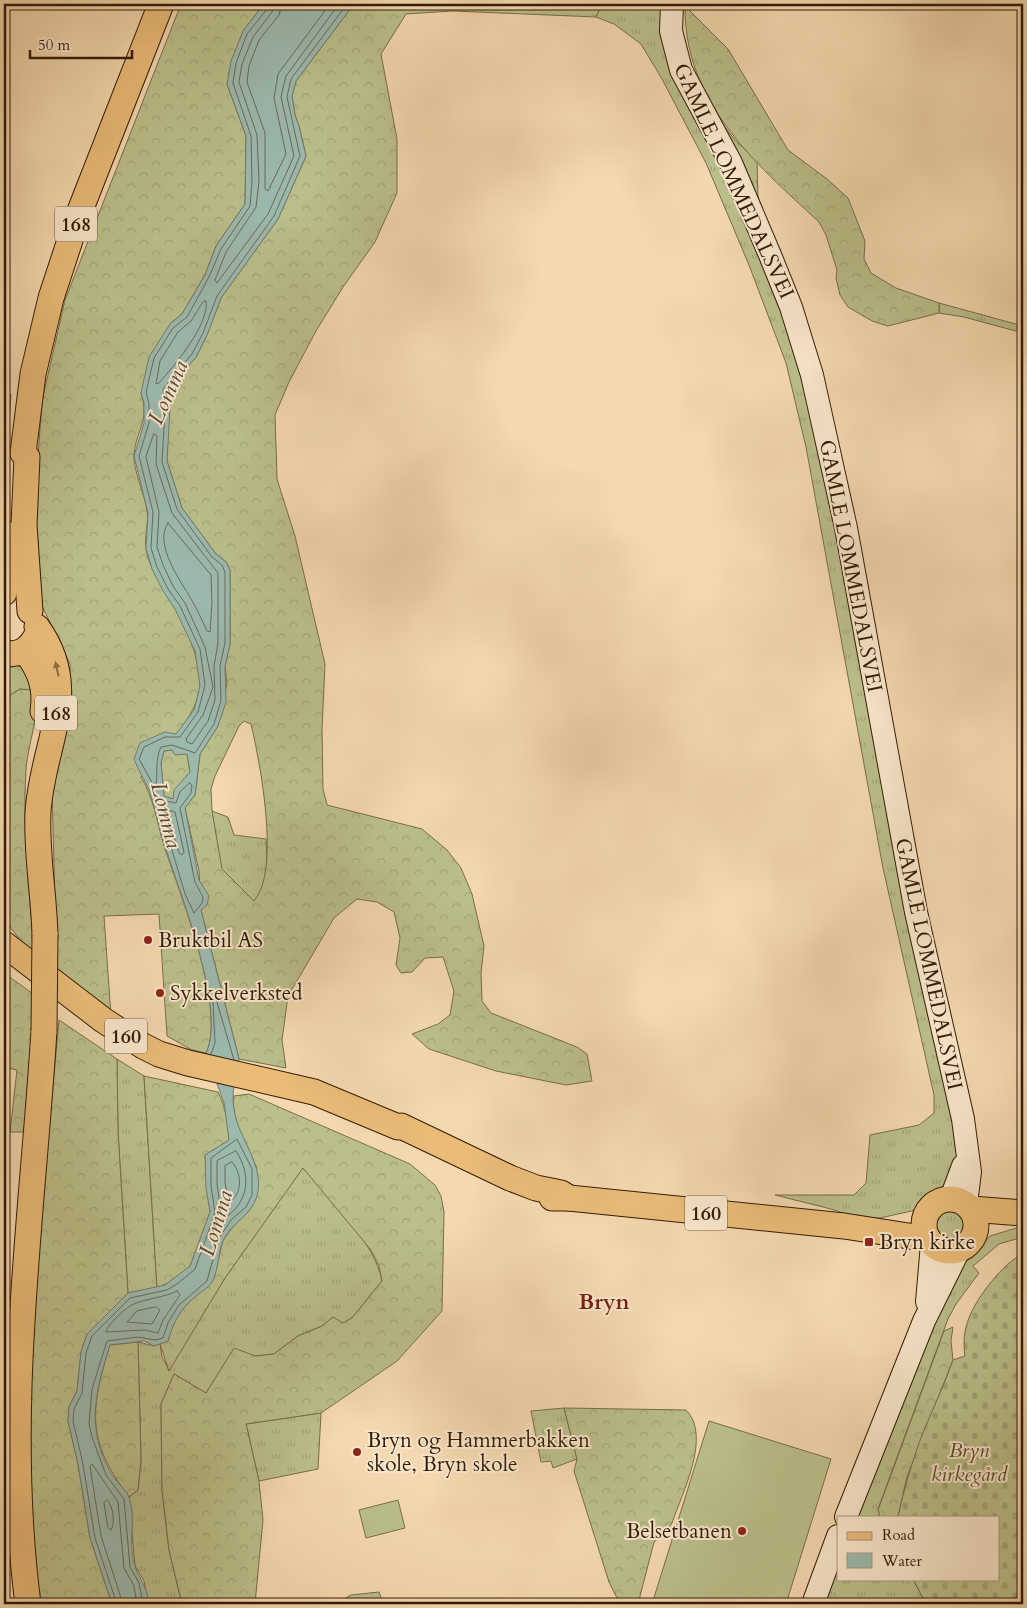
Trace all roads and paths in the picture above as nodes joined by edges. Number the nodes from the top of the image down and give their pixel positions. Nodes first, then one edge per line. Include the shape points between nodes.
1 (161, 4) edge
2 (672, 4) edge
3 (23, 453) junction
4 (4, 594) edge
5 (4, 605) edge
6 (33, 619) junction
7 (14, 651) edge
8 (39, 803) junction
9 (4, 929) edge
10 (4, 944) edge
11 (30, 964) junction
12 (963, 1204) junction
13 (926, 1213) junction
14 (1023, 1213) edge
15 (1023, 1219) edge
16 (844, 1226) junction
17 (930, 1242) junction
18 (967, 1242) junction
19 (924, 1321) junction
20 (846, 1516) edge
21 (837, 1539) edge
22 (28, 1604) edge
23 (813, 1604) edge

1 - 3 main road, 168 via 78,216 54,289 33,374
2 - 12 street, GAMLE LOMMEDALSVEI via 671,30 681,70 731,163 792,307 812,375 846,528 916,912 963,1118 970,1172
3 - 4 main road, 168 via 19,457
3 - 6 main road, 168 via 27,458 24,525
5 - 6 main road via 18,604
6 - 7 main road, 168 via 32,644
8 -> 6 main road, 168 via 59,684 52,650
7 - 8 main road, 168 via 40,675 44,694 35,776
8 - 22 main road, 168, bridge via 45,935 44,1031 18,1378 17,1474
9 - 11 main road, 160
10 - 11 main road, 160
11 - 16 main road, 160 via 143,1046 168,1057 325,1095 398,1127 448,1161 486,1181 529,1195
12 - 13 main road, 160 via 938,1202
12 - 14 main road
12 - 18 main road via 977,1223
13 - 16 main road, 160 via 884,1224
13 - 17 main road via 924,1228
15 - 18 main road, 160
16 - 17 main road, 160
17 - 18 main road, 160 via 944,1251
17 - 19 street
18 - 19 street
19 - 20 street
21 - 23 street

